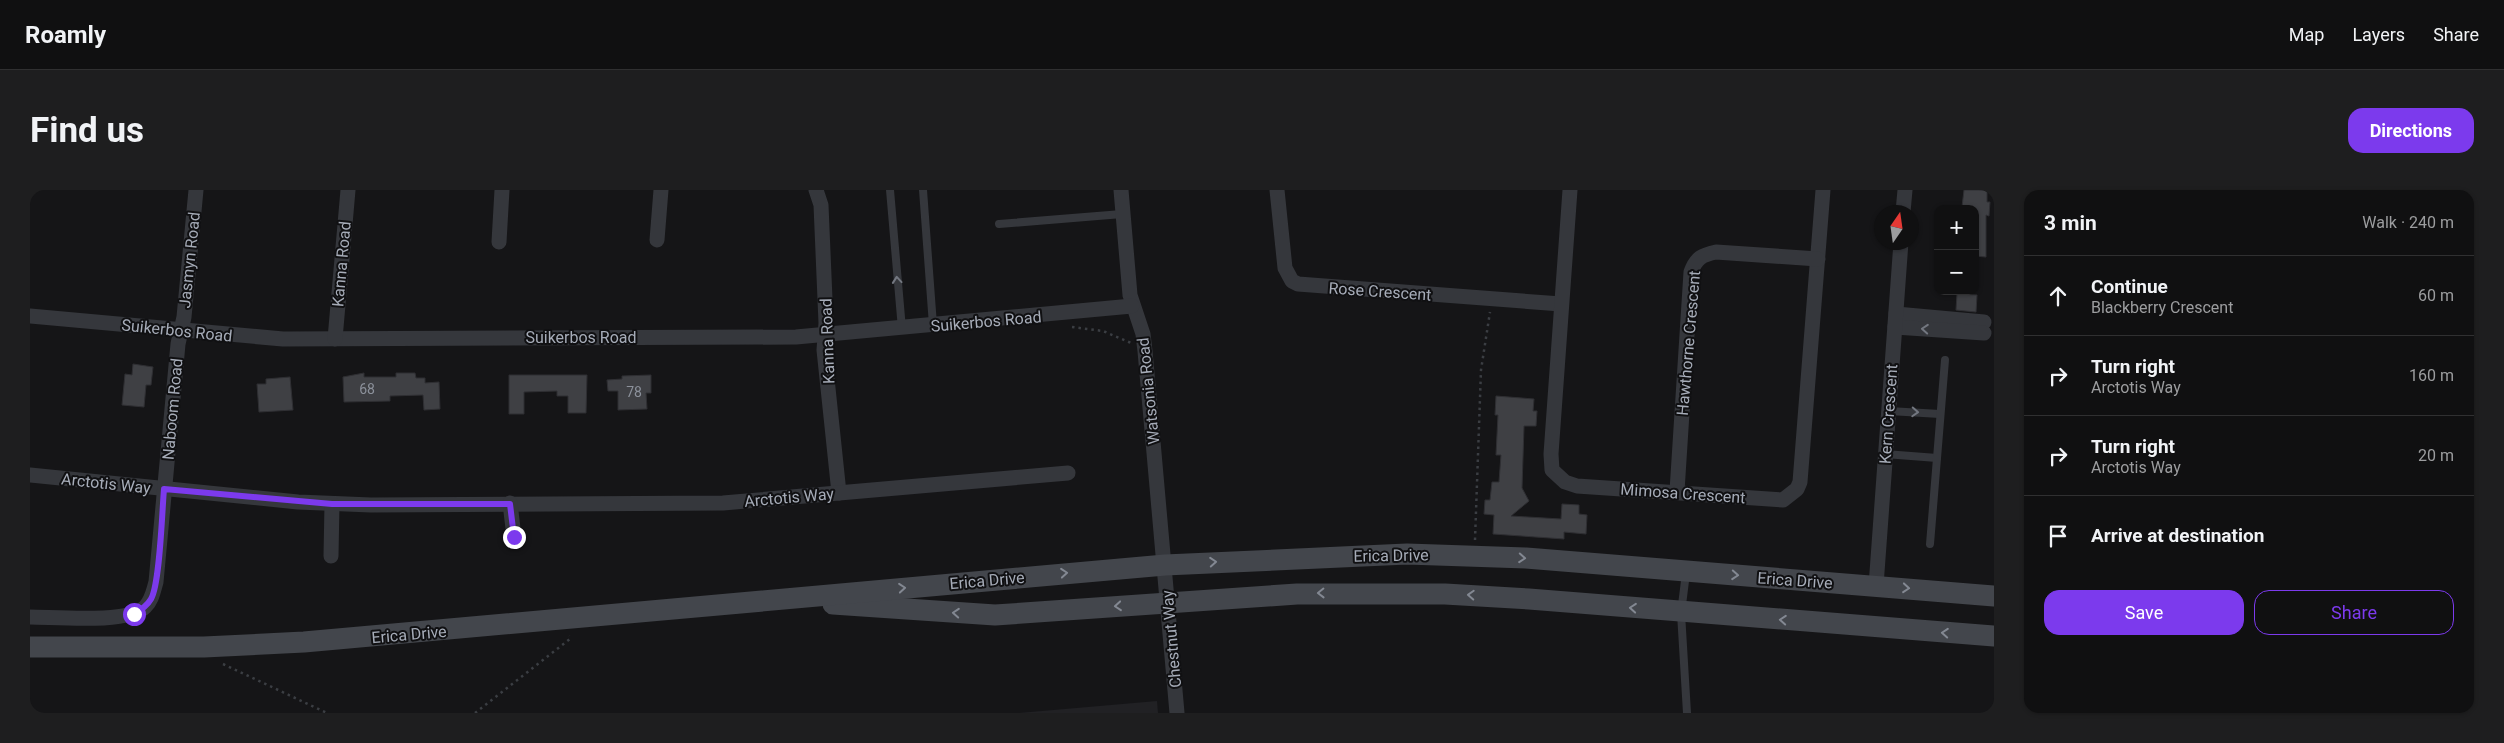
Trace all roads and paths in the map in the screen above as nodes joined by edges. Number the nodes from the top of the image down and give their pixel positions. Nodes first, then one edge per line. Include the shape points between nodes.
1 (196, 190) edge
2 (348, 190) edge
3 (502, 190) edge
4 (662, 190) edge
5 (816, 190) edge
6 (890, 190) edge
7 (924, 190) edge
8 (1121, 190) edge
9 (1277, 190) edge
10 (1570, 190) edge
11 (1823, 190) edge
12 (1905, 190) edge
13 (1904, 205) edge
14 (1122, 214) junction
15 (999, 224) dead end
16 (657, 240) dead end
17 (499, 242) dead end
18 (1900, 250) edge
19 (1818, 259) junction
20 (1493, 299) junction
21 (1561, 304) junction
22 (1132, 306) junction
23 (30, 316) edge
24 (1895, 321) junction
25 (1990, 324) edge
26 (933, 326) junction
27 (1066, 326) dead end
28 (902, 329) junction
29 (181, 331) junction
30 (825, 336) junction
31 (335, 339) junction
32 (1134, 347) dead end
33 (1945, 360) dead end
34 (1889, 411) junction
35 (1940, 414) junction
36 (1885, 454) junction
37 (1937, 458) junction
38 (1068, 473) dead end
39 (30, 475) edge
40 (164, 489) junction
41 (1676, 492) junction
42 (839, 493) junction
43 (332, 504) junction
44 (510, 504) junction
45 (514, 537) dead end
46 (1930, 544) dead end
47 (1475, 547) dead end
48 (331, 556) dead end
49 (1165, 565) junction
50 (1686, 572) junction
51 (1876, 586) junction
52 (1994, 596) edge
53 (788, 600) junction
54 (1167, 602) junction
55 (1681, 612) junction
56 (30, 617) edge
57 (568, 631) dead end
58 (1994, 636) edge
59 (30, 647) edge
60 (222, 664) dead end
61 (327, 713) edge
62 (476, 713) edge
63 (1177, 713) edge
64 (1687, 713) edge

1 - 29 street, Jasmyn Road
2 - 31 street, Kanna Road
3 - 17 street
4 - 16 street
5 - 30 street, Kanna Road via 821,205
28 -> 6 lane
7 - 26 lane
8 - 14 street, Watsonia Road
9 - 20 street, Rose Crescent via 1286,268 1292,281 1306,286
10 - 21 street, Mimosa Crescent
11 - 19 street, Mimosa Crescent
12 - 13 street
14 - 15 lane
14 - 22 street, Watsonia Road
18 - 24 street, Kern Crescent
19 - 41 street, Mimosa Crescent via 1797,489 1784,500
19 - 41 street, Hawthorne Crescent via 1716,252 1702,255 1696,261 1691,272
20 - 21 street, Rose Crescent
20 - 47 path via 1481,370 1474,499
21 - 41 street, Mimosa Crescent via 1552,470 1565,482 1577,486
22 - 26 street, Suikerbos Road
22 - 49 street, Watsonia Road via 1143,334
23 - 29 street, Suikerbos Road
24 - 25 street
24 - 34 street, Kern Crescent
26 - 28 street, Suikerbos Road
27 - 32 path via 1115,334
28 - 30 street, Suikerbos Road
29 - 31 street, Suikerbos Road via 283,339
29 - 40 street, Naboom Road
30 - 31 street, Suikerbos Road
30 - 42 street, Kanna Road
33 - 35 lane
34 -> 35 lane
34 - 36 street, Kern Crescent
35 - 37 lane
36 - 37 lane
36 - 51 street, Kern Crescent
37 - 46 lane
38 - 42 street, Arctotis Way
39 - 40 street, Arctotis Way
40 - 43 street, Arctotis Way
40 - 56 street, Naboom Road via 156,582 152,598 144,608 134,614 118,616
42 - 44 street, Arctotis Way via 723,503
43 - 44 street, Arctotis Way
43 - 48 street
44 - 45 street
49 -> 50 main road, Erica Drive via 1280,558 1456,554
53 -> 49 main road, Erica Drive
49 - 54 street, Chestnut Way
50 -> 51 main road, Erica Drive
50 - 55 lane
51 -> 52 main road, Erica Drive
54 -> 53 main road, Erica Drive via 995,615
53 - 59 main road, Erica Drive via 304,642
55 -> 54 main road, Erica Drive via 1529,598 1435,594 1297,594
54 - 63 street, Chestnut Way
58 -> 55 main road, Erica Drive
55 - 64 lane
57 - 62 path via 570,639
60 - 61 path

